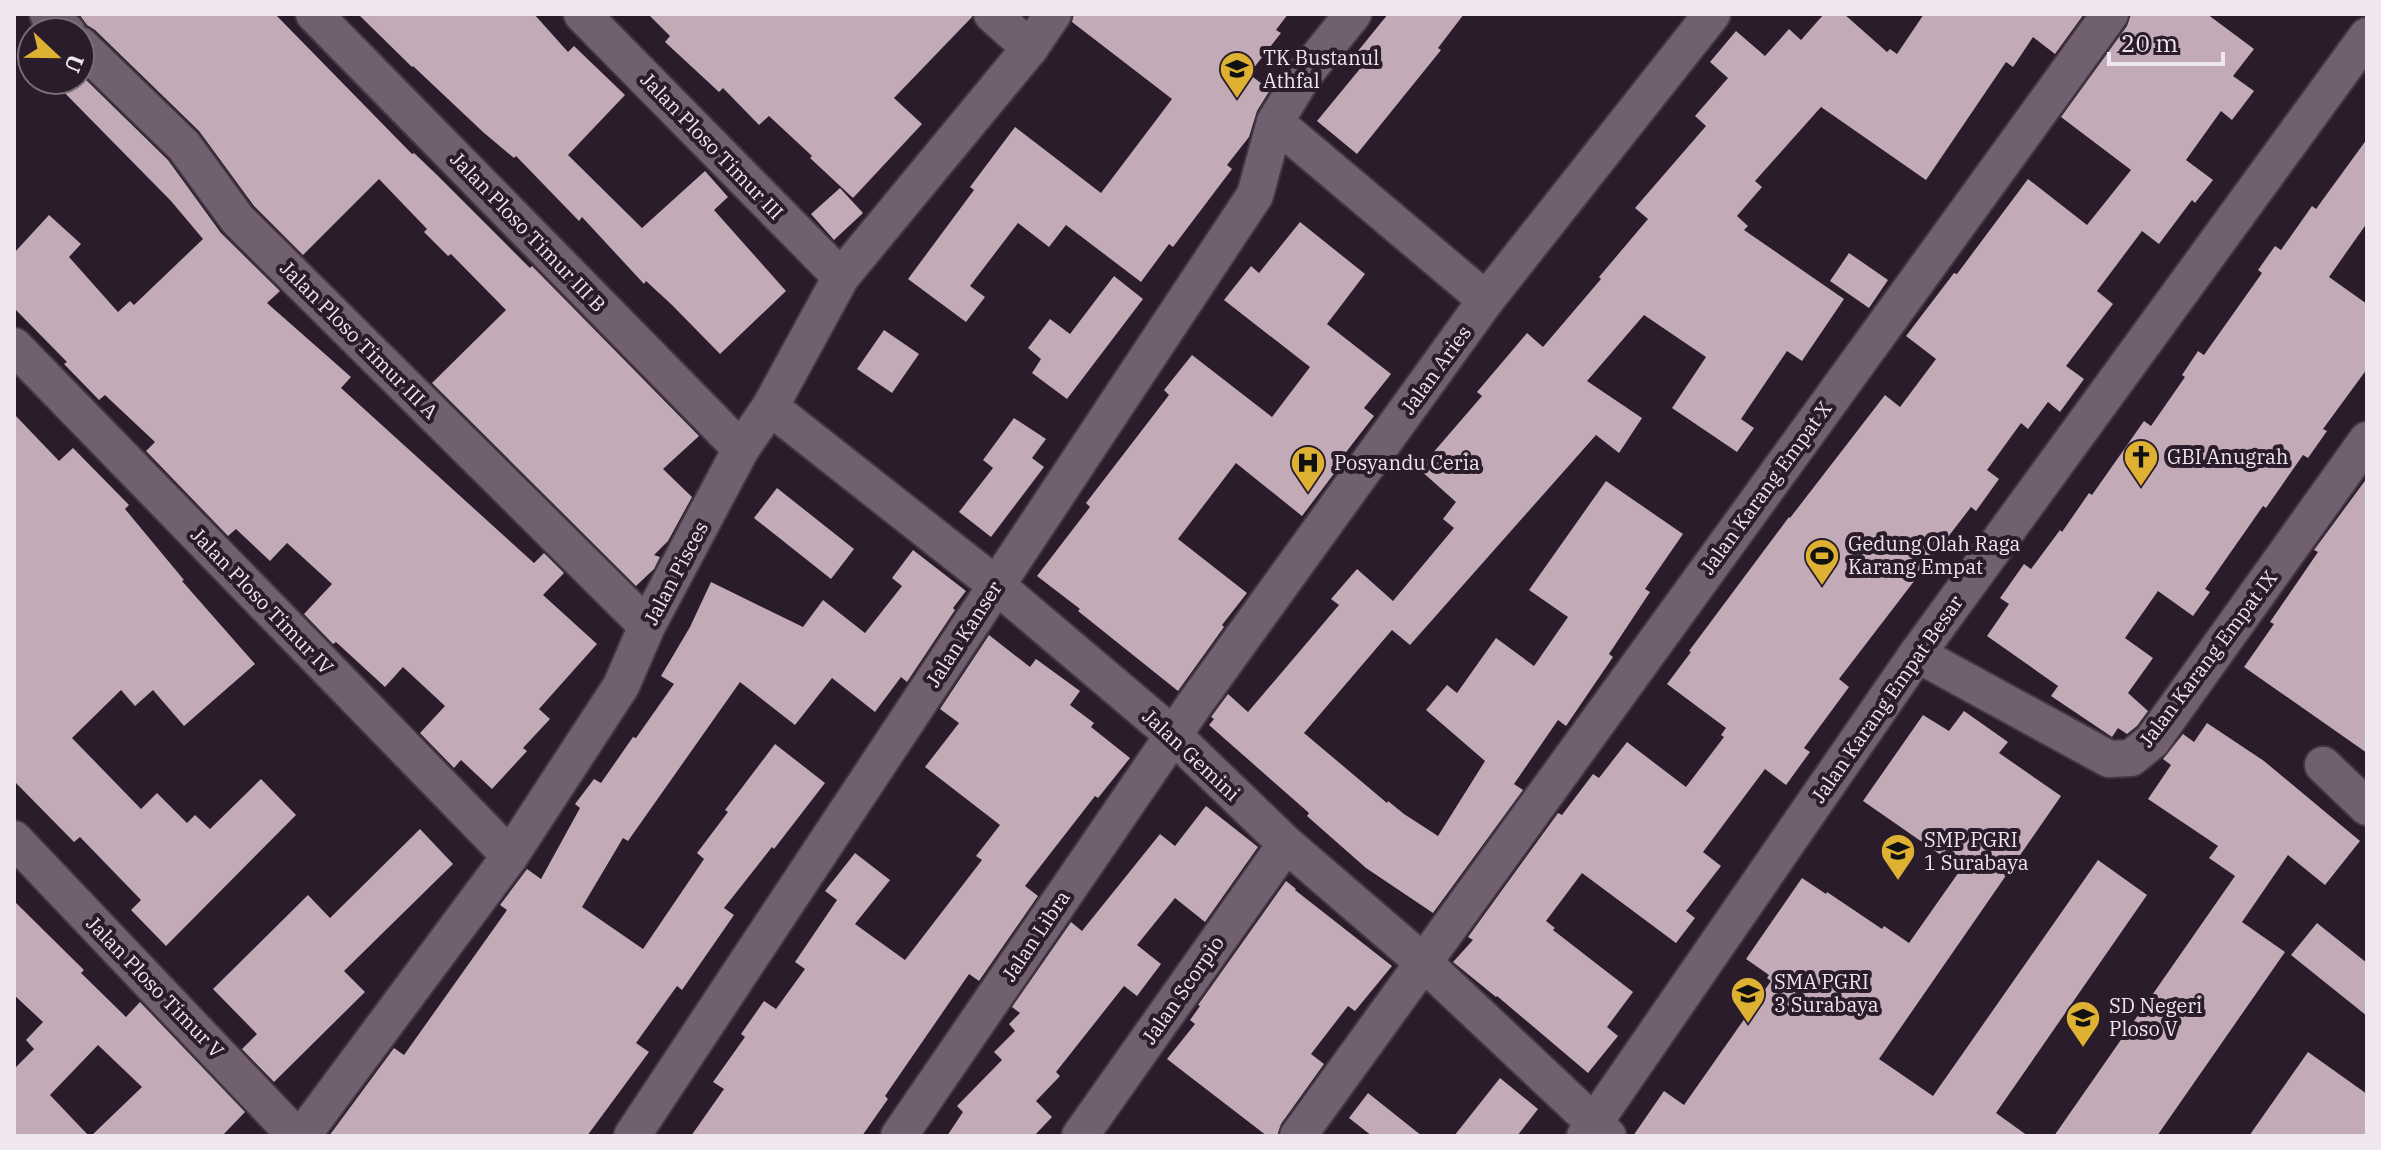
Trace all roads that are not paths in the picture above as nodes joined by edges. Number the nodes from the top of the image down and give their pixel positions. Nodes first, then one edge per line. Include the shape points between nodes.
1 (314, 14) edge
2 (582, 14) edge
3 (992, 14) edge
4 (1053, 14) edge
5 (1353, 14) edge
6 (1712, 14) edge
7 (2110, 14) edge
8 (2367, 36) edge
9 (1030, 48) junction
10 (96, 61) edge
11 (1275, 122) junction
12 (841, 277) junction
13 (1486, 300) junction
14 (14, 346) edge
15 (770, 407) junction
16 (2367, 440) edge
17 (741, 449) junction
18 (996, 585) junction
19 (647, 626) junction
20 (1917, 654) junction
21 (1173, 735) junction
22 (2323, 765) dead end
23 (2367, 807) edge
24 (14, 839) edge
25 (1286, 844) junction
26 (510, 856) junction
27 (1423, 962) junction
28 (1596, 1132) edge
29 (296, 1136) edge
30 (302, 1136) edge
31 (632, 1136) edge
32 (899, 1136) edge
33 (1080, 1136) edge
34 (1298, 1136) edge

1 - 17 street, Jalan Ploso Timur III B
2 - 12 street, Jalan Ploso Timur III
3 - 9 street
4 - 9 street, Jalan Pisces
5 - 11 street, Jalan Kanser via 1303,76
6 - 13 street, Jalan Aries
7 - 27 street, Jalan Karang Empat X
8 - 20 street, Jalan Karang Empat Besar
9 - 12 street, Jalan Pisces
10 - 19 street, Jalan Ploso Timur III A via 184,146 238,220
11 - 13 street
11 - 18 street, Jalan Kanser via 1255,195
12 - 15 street, Jalan Pisces
13 - 21 street, Jalan Aries
14 - 26 street, Jalan Ploso Timur IV
15 - 17 street, Jalan Pisces
15 - 18 street, Jalan Gemini
16 - 20 street, Jalan Karang Empat IX via 2152,741 2131,758 2109,759
17 - 19 street, Jalan Pisces
18 - 21 street, Jalan Gemini
18 - 31 street, Jalan Kanser
19 - 26 street, Jalan Pisces via 621,686
20 - 28 street, Jalan Karang Empat Besar
21 - 25 street, Jalan Gemini
21 - 32 street, Jalan Libra
22 - 23 street
24 - 29 street, Jalan Ploso Timur V
25 - 27 street, Jalan Gemini
25 - 33 street, Jalan Scorpio
26 - 30 street, Jalan Pisces
27 - 28 street, Jalan Gemini
27 - 34 street, Jalan Karang Empat X

